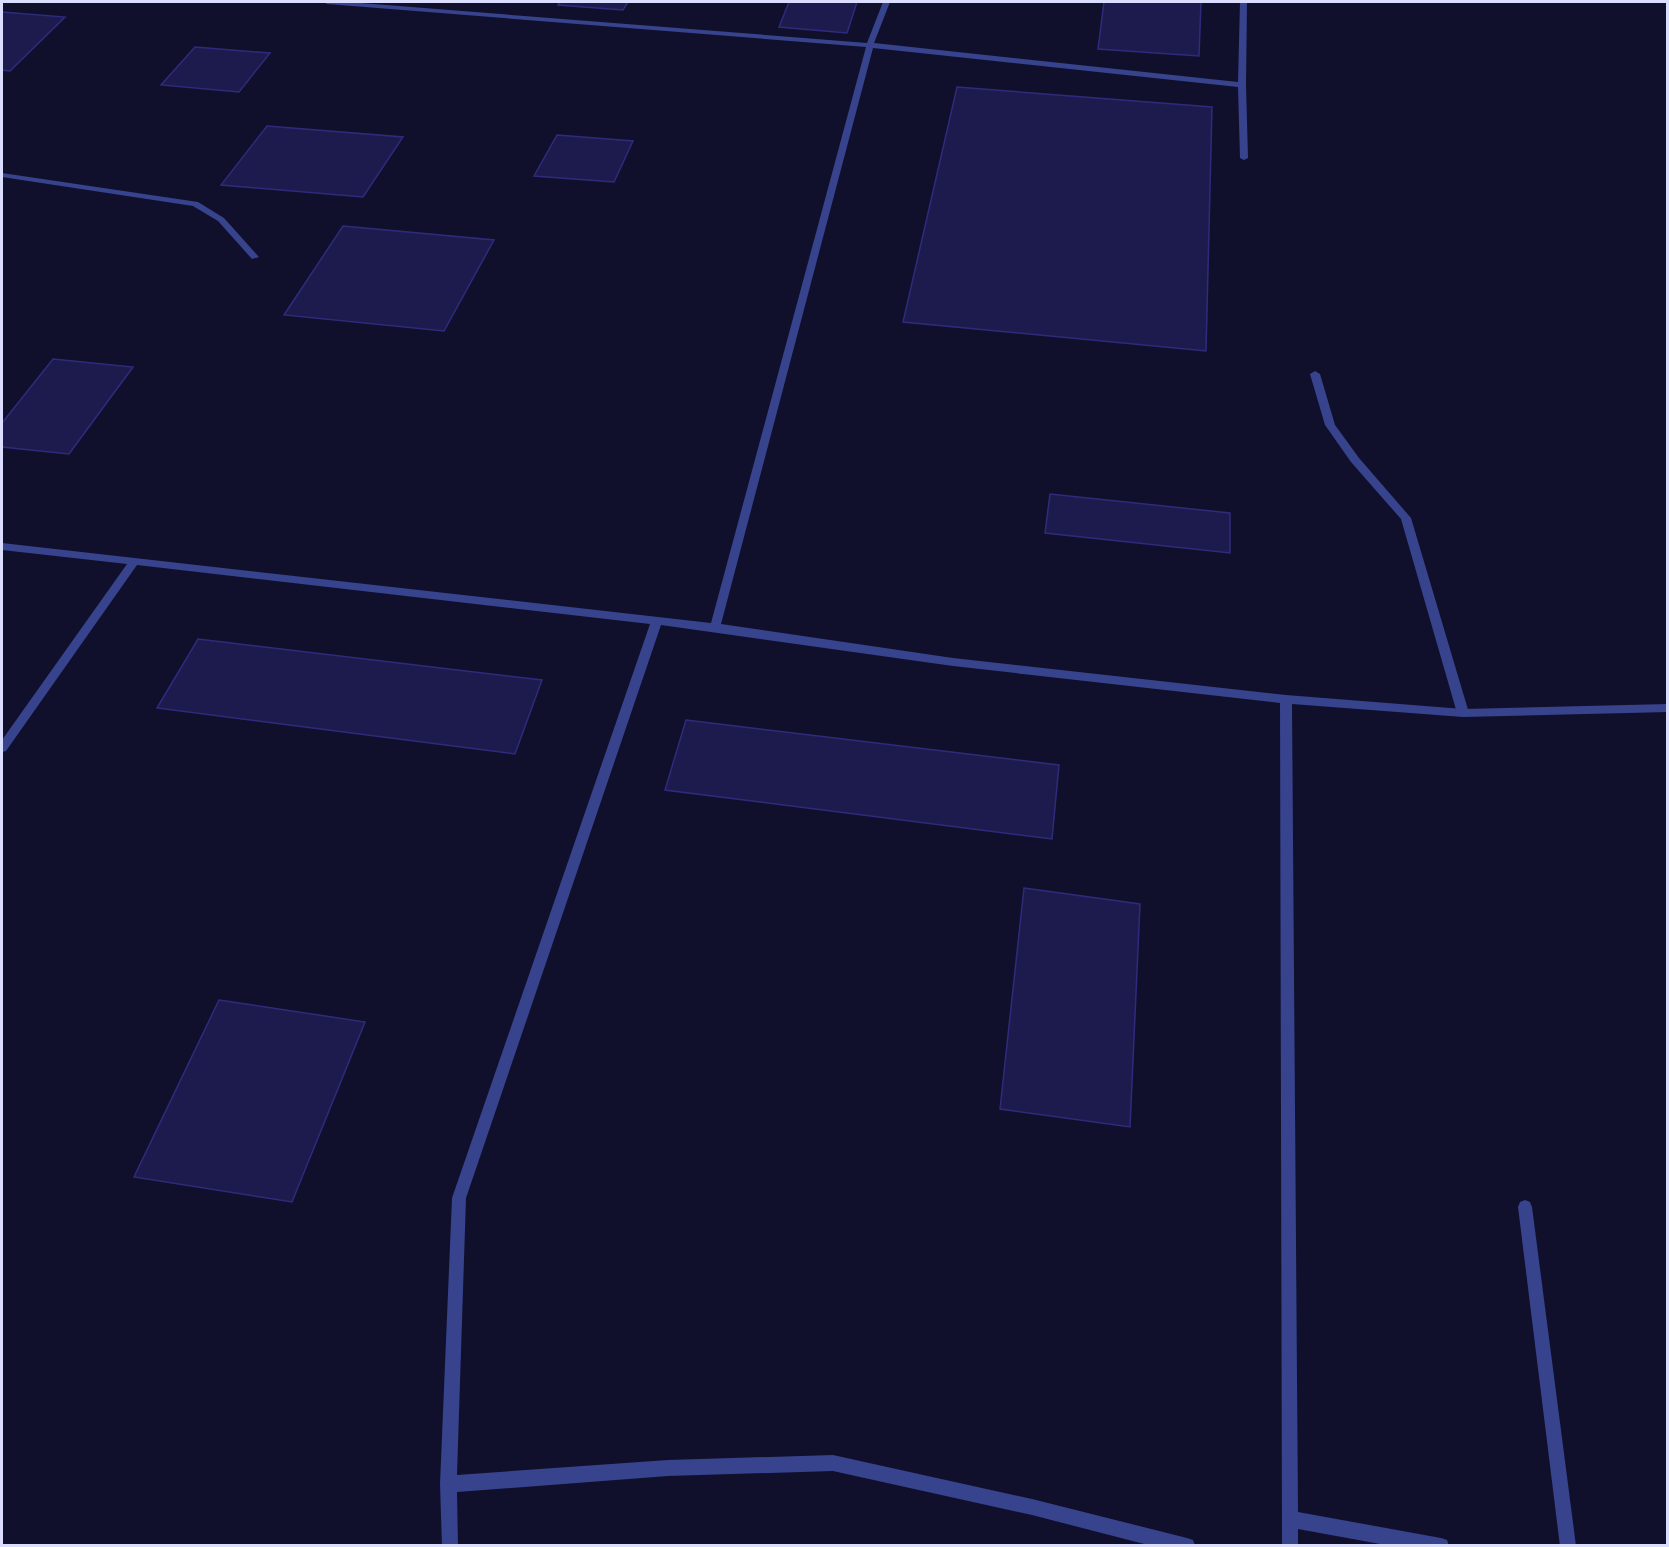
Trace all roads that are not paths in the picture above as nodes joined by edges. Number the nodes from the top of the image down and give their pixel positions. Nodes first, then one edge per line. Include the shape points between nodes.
1 (327, 2) edge
2 (888, 2) edge
3 (1244, 2) edge
4 (870, 45) junction
5 (1242, 86) junction
6 (1244, 158) dead end
7 (2, 175) edge
8 (255, 257) dead end
9 (1316, 374) dead end
10 (2, 546) edge
11 (135, 560) junction
12 (657, 621) junction
13 (715, 627) junction
14 (1286, 699) junction
15 (1668, 708) edge
16 (1463, 713) junction
17 (2, 747) edge
18 (1525, 1207) dead end
19 (448, 1484) junction
20 (1289, 1519) junction
21 (450, 1545) edge
22 (1186, 1545) edge
23 (1290, 1545) edge
24 (1441, 1545) edge
25 (1568, 1545) edge

1 - 4 street
2 - 4 street
3 - 5 street
4 - 5 street
4 - 13 street
5 - 6 street
7 - 8 street via 209,208
9 - 16 street via 1330,425 1406,518
10 - 11 street
11 - 12 street
11 - 17 street
12 - 13 street
12 - 19 street via 459,1198
13 - 14 street via 953,662
14 - 16 street
14 - 20 street
15 - 16 street
18 - 25 street
19 - 21 street
19 - 22 street via 668,1468 833,1463
20 - 23 street
20 - 24 street

